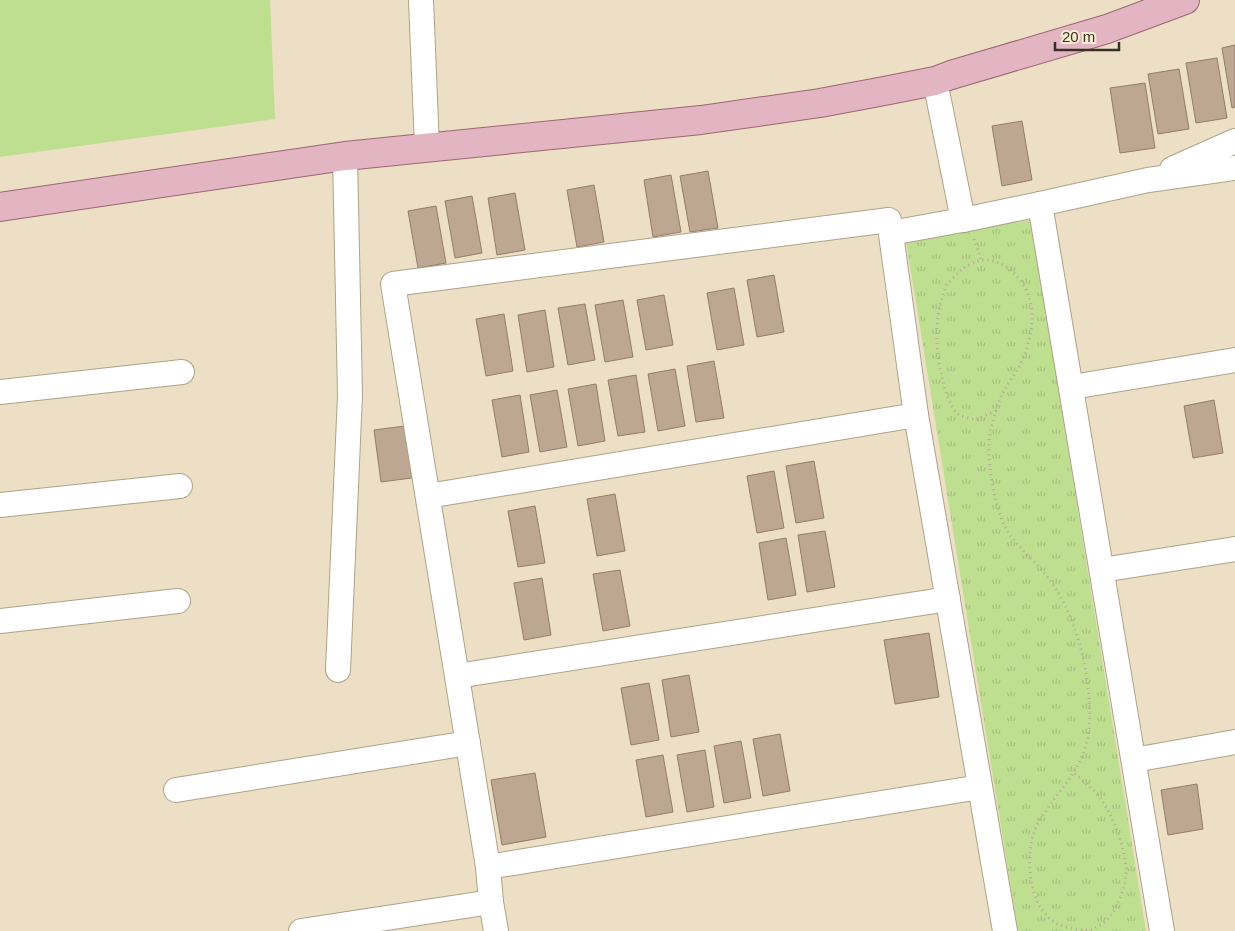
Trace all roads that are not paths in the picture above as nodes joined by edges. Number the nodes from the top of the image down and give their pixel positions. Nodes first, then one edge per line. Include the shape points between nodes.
1 (421, 0) edge
2 (1185, 0) edge
3 (935, 81) junction
4 (1235, 141) edge
5 (427, 147) junction
6 (345, 156) junction
7 (1235, 168) edge
8 (1148, 180) junction
9 (1040, 204) junction
10 (0, 208) edge
11 (963, 220) junction
12 (891, 233) junction
13 (1235, 360) edge
14 (182, 372) dead end
15 (1072, 388) junction
16 (0, 392) edge
17 (916, 415) junction
18 (180, 486) dead end
19 (428, 496) junction
20 (0, 505) edge
21 (1235, 549) edge
22 (1102, 570) junction
23 (948, 599) junction
24 (178, 601) dead end
25 (0, 621) edge
26 (338, 670) dead end
27 (457, 676) junction
28 (1235, 742) edge
29 (468, 743) junction
30 (1134, 760) junction
31 (980, 788) junction
32 (176, 790) dead end
33 (488, 868) junction
34 (491, 902) junction
35 (301, 931) edge
36 (496, 931) edge
37 (1005, 931) edge
38 (1162, 931) edge

1 - 5 street
2 - 3 main road via 1107,29
3 - 5 main road via 820,103 701,120
3 - 11 street
4 - 8 street
5 - 6 main road
6 - 10 main road
6 - 26 street via 350,395
7 - 8 street
8 - 9 street
9 - 11 street
9 - 15 street
11 - 12 street
12 - 17 street
12 - 19 street via 889,220 393,284
13 - 15 street
14 - 16 street
15 - 22 street
17 - 19 street
17 - 23 street
18 - 20 street
19 - 27 street
21 - 22 street
22 - 30 street
23 - 27 street
23 - 31 street
24 - 25 street
27 - 29 street
28 - 30 street
29 - 32 street
29 - 33 street
30 - 38 street
31 - 33 street
31 - 37 street
33 - 34 street
34 - 35 street
34 - 36 street

